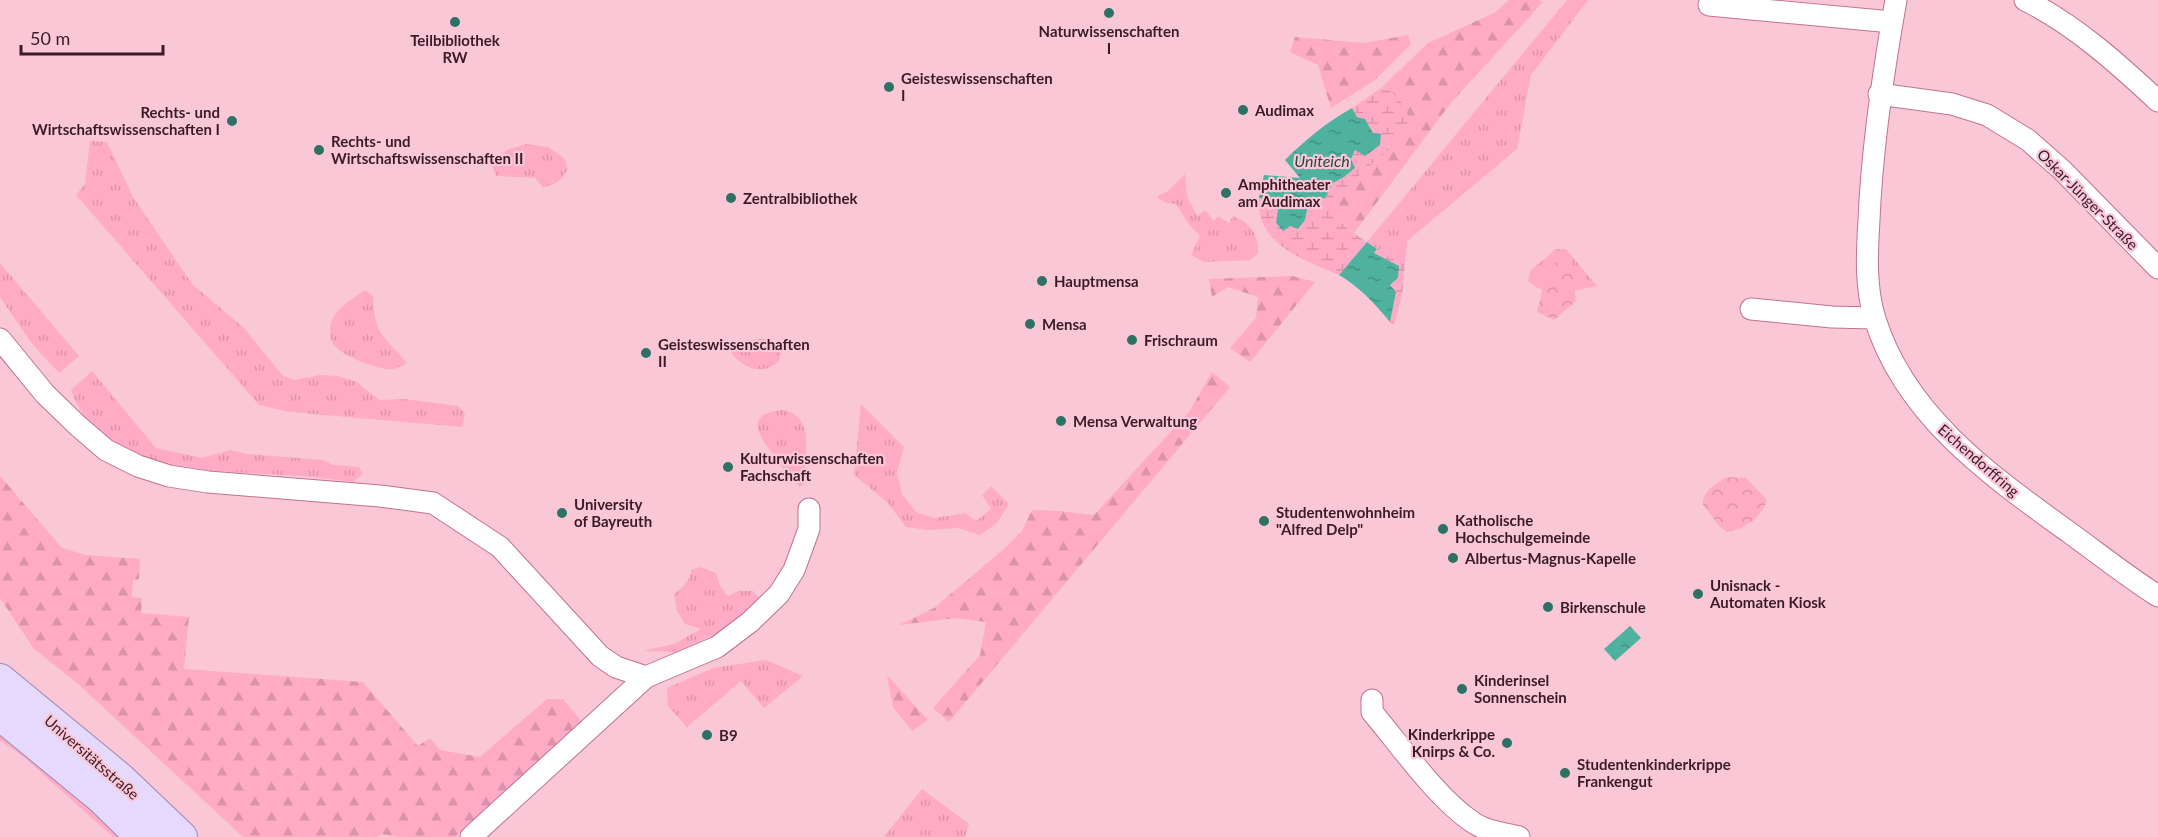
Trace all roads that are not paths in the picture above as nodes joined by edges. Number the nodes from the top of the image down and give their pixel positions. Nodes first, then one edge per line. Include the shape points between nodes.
1 (1896, 0) edge
2 (2025, 0) edge
3 (1709, 5) dead end
4 (1892, 22) junction
5 (1879, 94) junction
6 (2158, 100) edge
7 (2158, 268) edge
8 (1751, 309) dead end
9 (1874, 318) junction
10 (0, 339) edge
11 (809, 509) dead end
12 (2157, 591) edge
13 (646, 677) junction
14 (0, 680) edge
15 (1372, 700) dead end
16 (0, 714) edge
17 (142, 837) edge
18 (181, 837) edge
19 (471, 837) edge
20 (1519, 837) edge

1 - 4 street, Eichendorffring
2 - 6 street via 2102,51
3 - 4 street
4 - 5 street, Eichendorffring
5 - 7 street, Oskar-Jünger-Straße via 1952,104 1987,115 2028,140
5 - 9 street, Eichendorffring via 1866,269
8 - 9 street
9 - 12 street, Eichendorffring via 1890,359 1921,406 1948,437 2036,508
10 - 13 street via 45,394 77,425 106,450 138,466 208,482 433,503 500,547 600,656 616,667
11 - 13 street via 809,530 794,570 779,594 717,647
13 - 19 street
14 - 18 main road, Universitätsstraße via 120,779
15 - 20 street via 1372,712 1447,801 1472,823
16 - 17 main road, Universitätsstraße via 102,798

